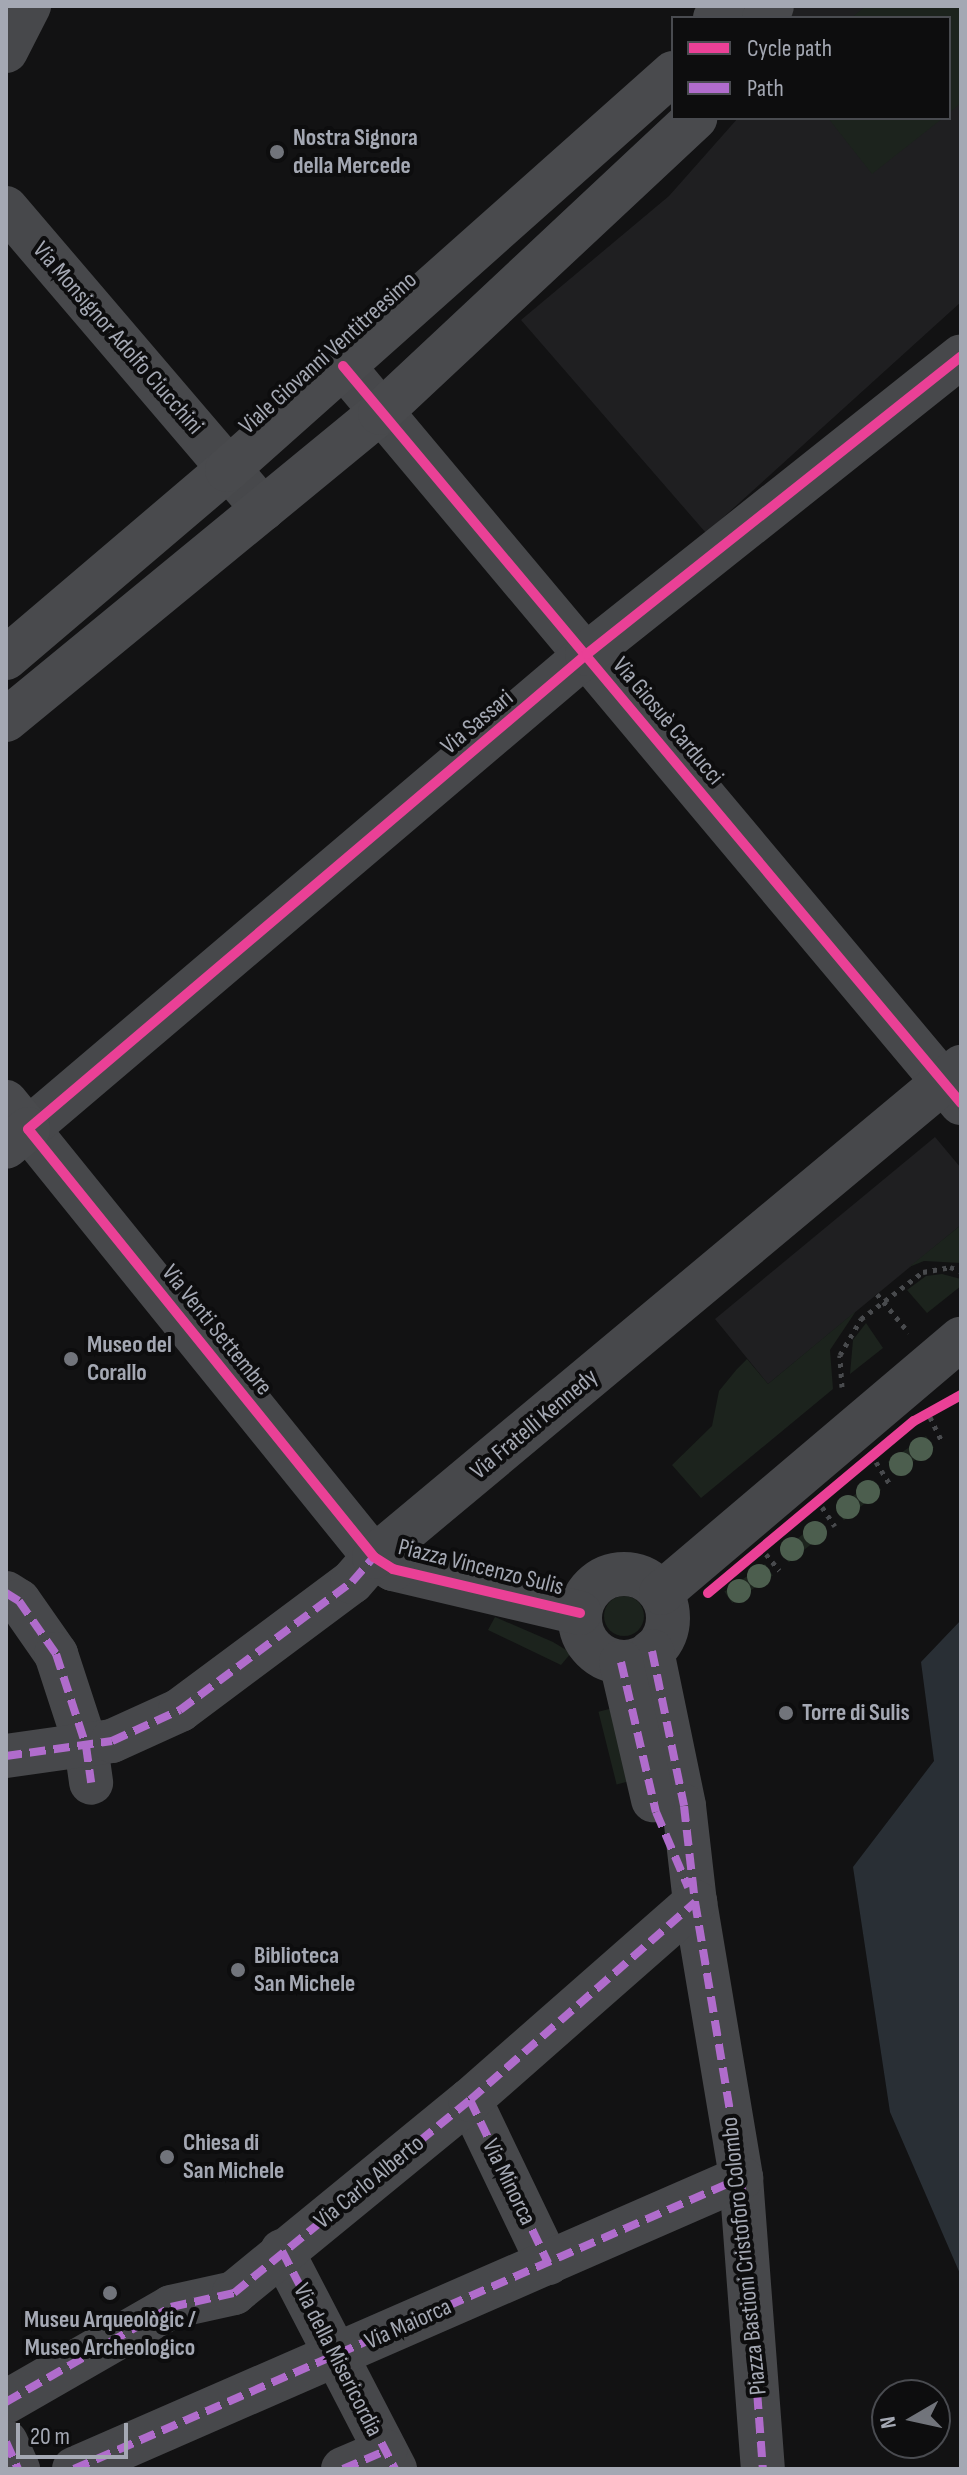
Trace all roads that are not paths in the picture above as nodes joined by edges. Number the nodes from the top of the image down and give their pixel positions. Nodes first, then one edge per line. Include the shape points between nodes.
1 (29, 6) edge
2 (6, 51) edge
3 (671, 75) edge
4 (693, 120) edge
5 (6, 208) edge
6 (961, 356) edge
7 (343, 366) junction
8 (380, 413) junction
9 (227, 470) junction
10 (263, 509) junction
11 (587, 654) junction
12 (6, 658) edge
13 (6, 720) edge
14 (955, 1084) edge
15 (13, 1126) edge
16 (961, 1339) edge
17 (374, 1557) junction
18 (6, 1593) edge
19 (661, 1593) junction
20 (580, 1613) junction
21 (637, 1657) junction
22 (6, 1756) edge
23 (89, 1765) junction
24 (695, 1902) junction
25 (470, 2100) junction
26 (741, 2178) junction
27 (282, 2251) junction
28 (548, 2263) junction
29 (334, 2356) junction
30 (6, 2402) edge
31 (6, 2442) edge
32 (390, 2460) edge
33 (18, 2469) edge
34 (74, 2469) edge
35 (343, 2469) edge
36 (763, 2469) edge

1 - 2 street
3 - 7 main road, Viale Giovanni Ventitreesimo
4 - 8 main road
5 - 9 street, Via Monsignor Adolfo Ciucchini
6 - 11 street, Via Sassari
7 - 8 street, Via Giosuè Carducci
7 - 9 main road, Viale Giovanni Ventitreesimo
8 - 10 main road
8 - 11 street, Via Giosuè Carducci
9 - 10 street, Via Monsignor Adolfo Ciucchini
9 - 12 main road, Viale Giovanni Ventitreesimo
10 - 13 main road
11 - 14 street, Via Giosuè Carducci
11 - 15 street, Via Sassari
14 - 17 street, Via Fratelli Kennedy
15 - 17 street, Via Venti Settembre
16 - 19 street
17 - 20 street, Piazza Vincenzo Sulis via 393,1569
17 - 23 street, Via Fratelli Kennedy via 352,1582 180,1710
18 - 23 street via 19,1601 56,1654
19 - 20 street, Piazza Vincenzo Sulis via 636,1575 606,1578 593,1586
19 - 21 street via 668,1620
20 - 21 street, Piazza Vincenzo Sulis via 586,1640 607,1659
21 - 24 street via 656,1812
22 - 23 street, Via Fratelli Kennedy
24 - 25 street, Via Carlo Alberto
24 - 26 street, Piazza Bastioni Cristoforo Colombo
25 - 27 street, Via Carlo Alberto
25 - 28 street, Via Minorca
26 - 28 street, Via Maiorca
26 - 36 street, Piazza Bastioni Cristoforo Colombo
27 - 29 street, Via della Misericordia
27 - 30 street, Via Carlo Alberto via 234,2293 171,2307
28 - 29 street, Via Maiorca
29 - 32 street, Via della Misericordia
29 - 34 street, Via Maiorca
31 - 33 street
32 - 35 street

